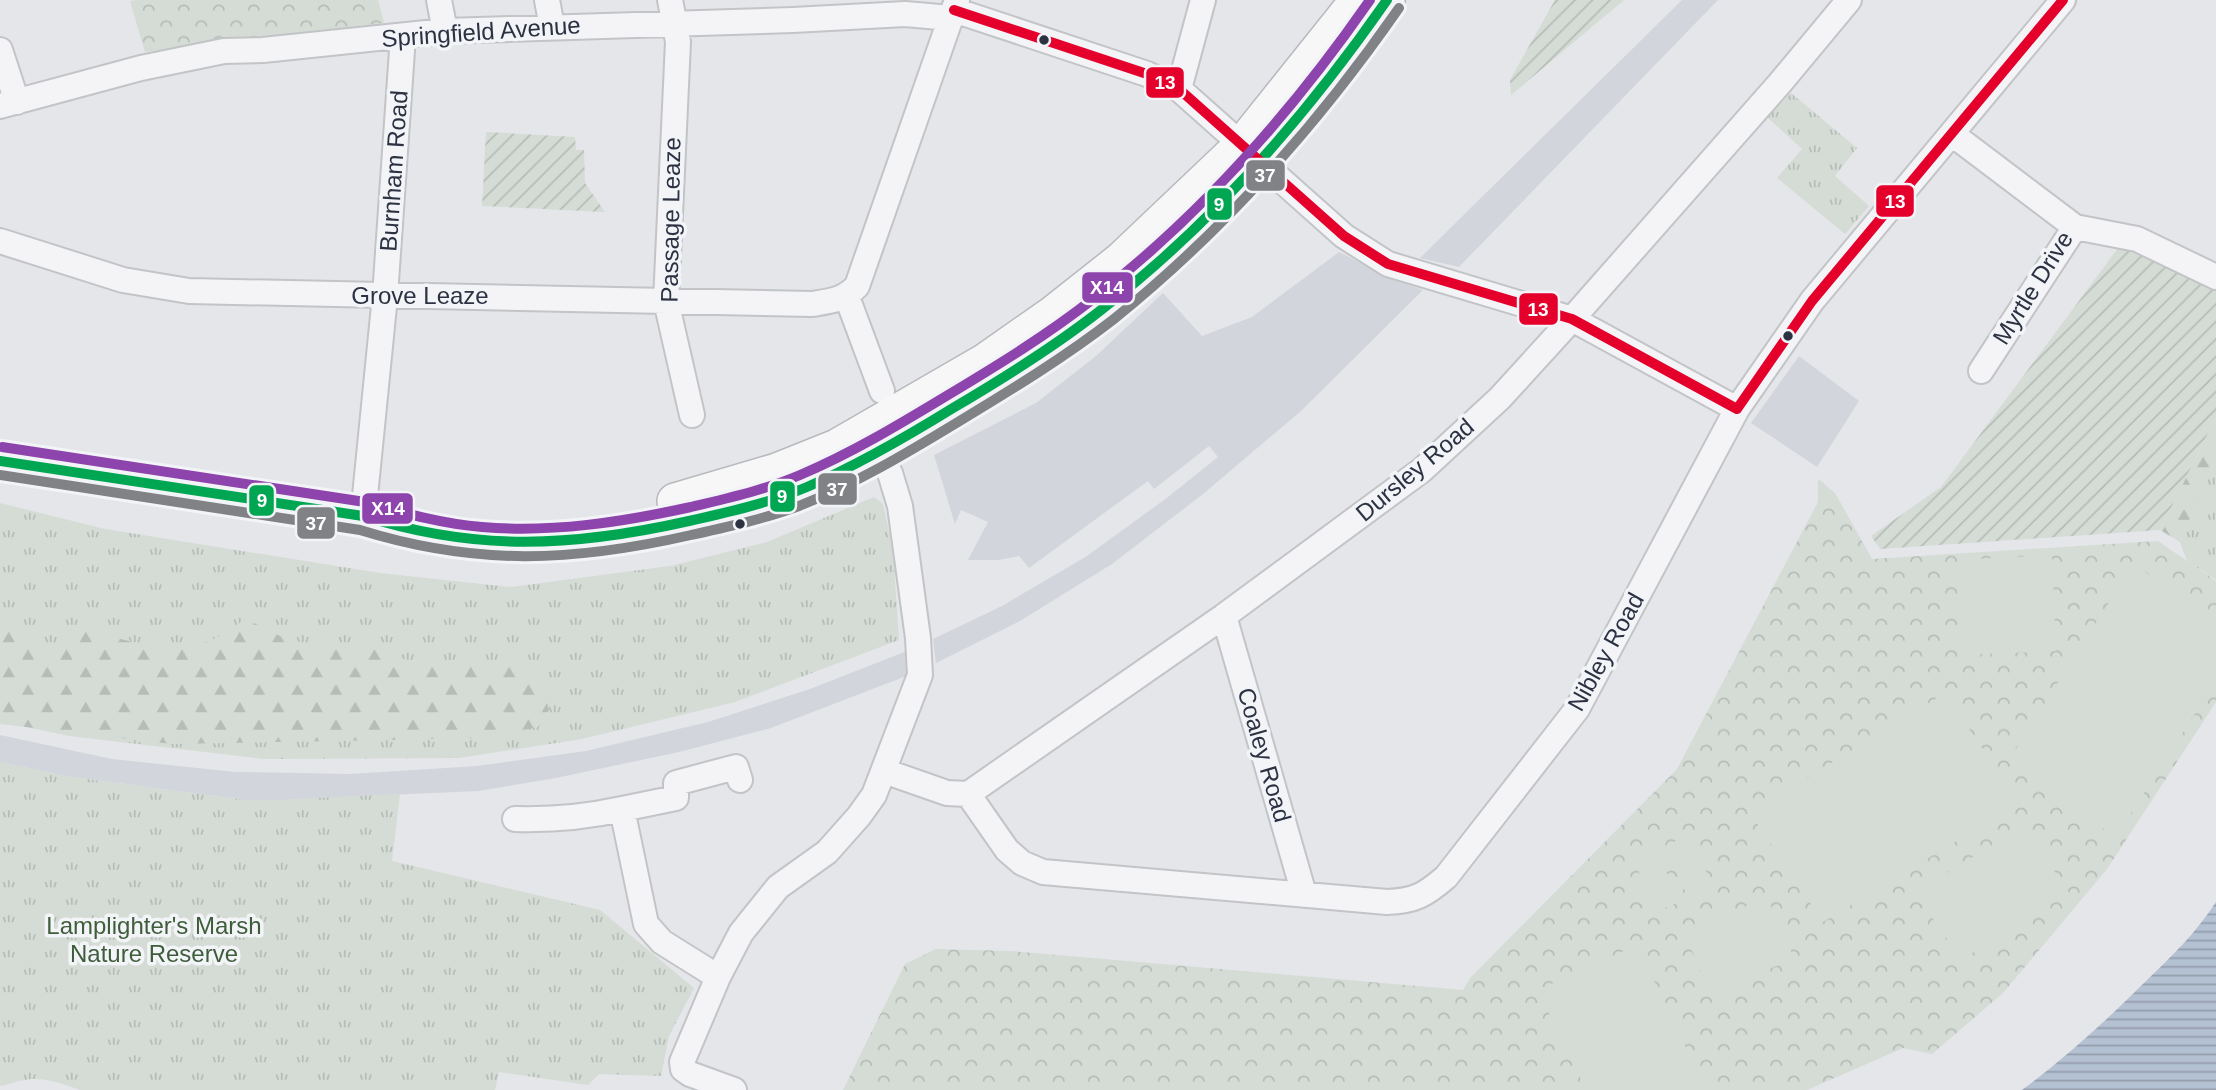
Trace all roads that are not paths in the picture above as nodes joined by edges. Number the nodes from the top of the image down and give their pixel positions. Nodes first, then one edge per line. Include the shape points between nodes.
1 (439, 0) edge
2 (547, 0) edge
3 (1203, 0) edge
4 (1358, 0) edge
5 (1387, 0) edge
6 (1849, 0) edge
7 (2063, 0) edge
8 (791, 10) edge
9 (954, 10) edge
10 (673, 11) edge
11 (552, 27) junction
12 (445, 31) junction
13 (403, 36) junction
14 (0, 50) edge
15 (1179, 89) junction
16 (8, 104) edge
17 (1952, 134) junction
18 (1250, 153) junction
19 (2075, 227) junction
20 (0, 242) edge
21 (2216, 276) edge
22 (385, 296) junction
23 (846, 296) junction
24 (666, 301) junction
25 (1572, 319) junction
26 (1981, 371) dead end
27 (882, 391) dead end
28 (1737, 409) junction
29 (692, 415) dead end
30 (879, 452) junction
31 (0, 461) edge
32 (363, 516) junction
33 (1224, 617) junction
34 (884, 771) junction
35 (740, 780) dead end
36 (968, 794) junction
37 (622, 809) junction
38 (515, 819) dead end
39 (1304, 894) junction
40 (718, 978) junction
41 (734, 1090) edge

1 - 12 street
2 - 11 street
3 - 15 street
4 - 18 highway
5 - 18 highway via 1370,26
6 - 25 street, Dursley Road
7 - 17 street, Nibley Road
8 - 9 street, Springfield Avenue via 905,14
8 - 10 street, Springfield Avenue
9 - 15 street, Springfield Avenue via 1147,74
9 - 23 street via 857,286
10 - 11 street, Springfield Avenue
10 - 24 street, Passage Leaze via 678,42
11 - 12 street, Springfield Avenue
12 - 13 street, Springfield Avenue
13 - 16 street, Springfield Avenue via 224,51
13 - 22 street, Burnham Road
14 - 16 street, Springfield Avenue
15 - 18 street, Springfield Avenue
17 - 19 street, Myrtle Drive
17 - 28 street, Nibley Road via 1812,301
18 - 25 street, Springfield Avenue via 1344,236 1388,264
18 - 30 highway via 1222,199 1124,291 999,381
18 - 32 highway via 1054,313 984,362 837,447 777,471 636,511 534,526 397,510
19 - 21 street via 2137,239
19 - 26 street, Myrtle Drive
20 - 22 street, Grove Leaze via 123,280 189,291
22 - 24 street, Grove Leaze
22 - 32 street, Burnham Road
23 - 24 street, Grove Leaze via 812,304
23 - 27 street
24 - 29 street, Passage Leaze
25 - 28 street, Springfield Avenue
25 - 33 street, Dursley Road via 1500,398 1422,470
28 - 39 street, Nibley Road via 1577,709 1446,877 1410,901
30 - 32 highway via 805,488 737,510 588,541 482,542 396,528
30 - 34 street via 900,506 920,659 920,675
31 - 32 highway
33 - 36 street, Dursley Road
33 - 39 street, Coaley Road
34 - 36 street via 947,793
34 - 40 street via 859,816 820,859 778,887 741,933
35 - 37 street via 736,767 676,783 677,798
36 - 39 street, Nibley Road via 1007,850 1043,872
37 - 38 street via 551,820
37 - 40 street via 646,924 662,943
40 - 41 street via 683,1069

